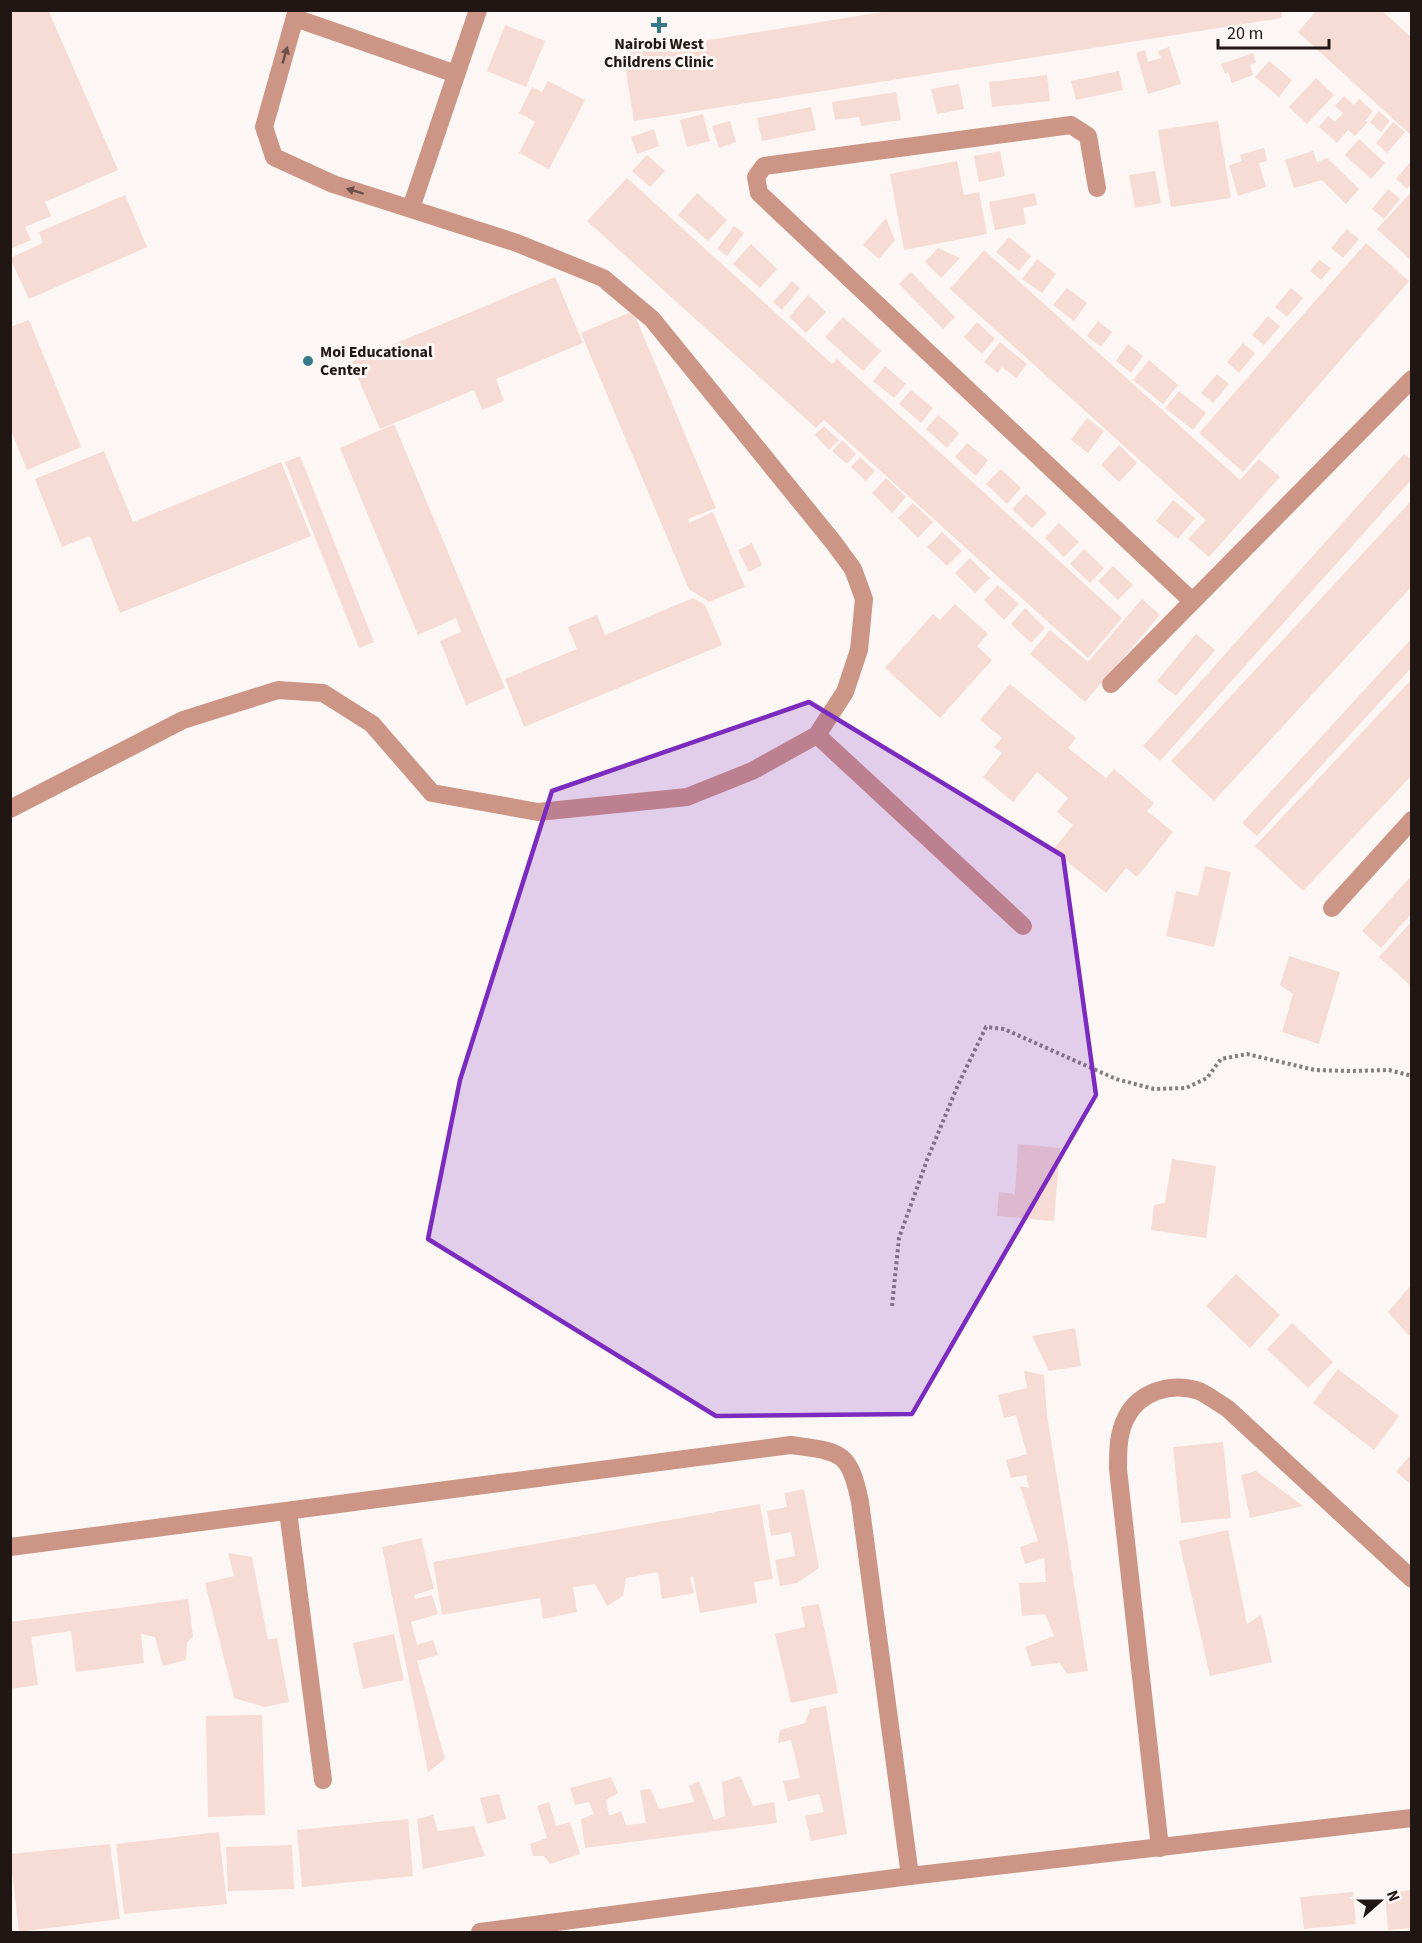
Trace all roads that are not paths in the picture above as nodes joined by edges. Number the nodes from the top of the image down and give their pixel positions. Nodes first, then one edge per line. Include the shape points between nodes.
1 (478, 10) edge
2 (296, 14) edge
3 (456, 74) junction
4 (1097, 188) dead end
5 (411, 208) junction
6 (1412, 379) edge
7 (1192, 601) junction
8 (1111, 684) dead end
9 (817, 735) junction
10 (10, 809) edge
11 (1412, 820) edge
12 (1332, 908) dead end
13 (1023, 926) dead end
14 (288, 1511) junction
15 (10, 1547) edge
16 (1412, 1579) edge
17 (323, 1780) dead end
18 (1412, 1818) edge
19 (1160, 1848) junction
20 (910, 1876) junction
21 (534, 1929) edge
22 (480, 1932) edge

1 - 3 street
2 - 3 street
5 -> 2 street via 333,184 274,157 264,127
3 - 5 street
4 - 7 street via 1088,136 1071,125 764,166 756,177 759,193
5 - 9 street via 517,243 603,278 652,319 834,543 853,569 864,599 859,650 845,692
6 - 7 street
7 - 8 street
9 - 10 street via 752,771 687,797 538,812 432,793 372,724 323,693 278,690 183,720
9 - 13 street
11 - 12 street
14 - 15 street
14 - 17 street
14 - 20 street via 791,1445 831,1451 846,1461 855,1476 860,1502
16 - 19 street via 1227,1408 1199,1391 1174,1387 1138,1401 1126,1418 1118,1469
18 - 19 street
19 - 20 street
20 - 21 street
21 - 22 street

